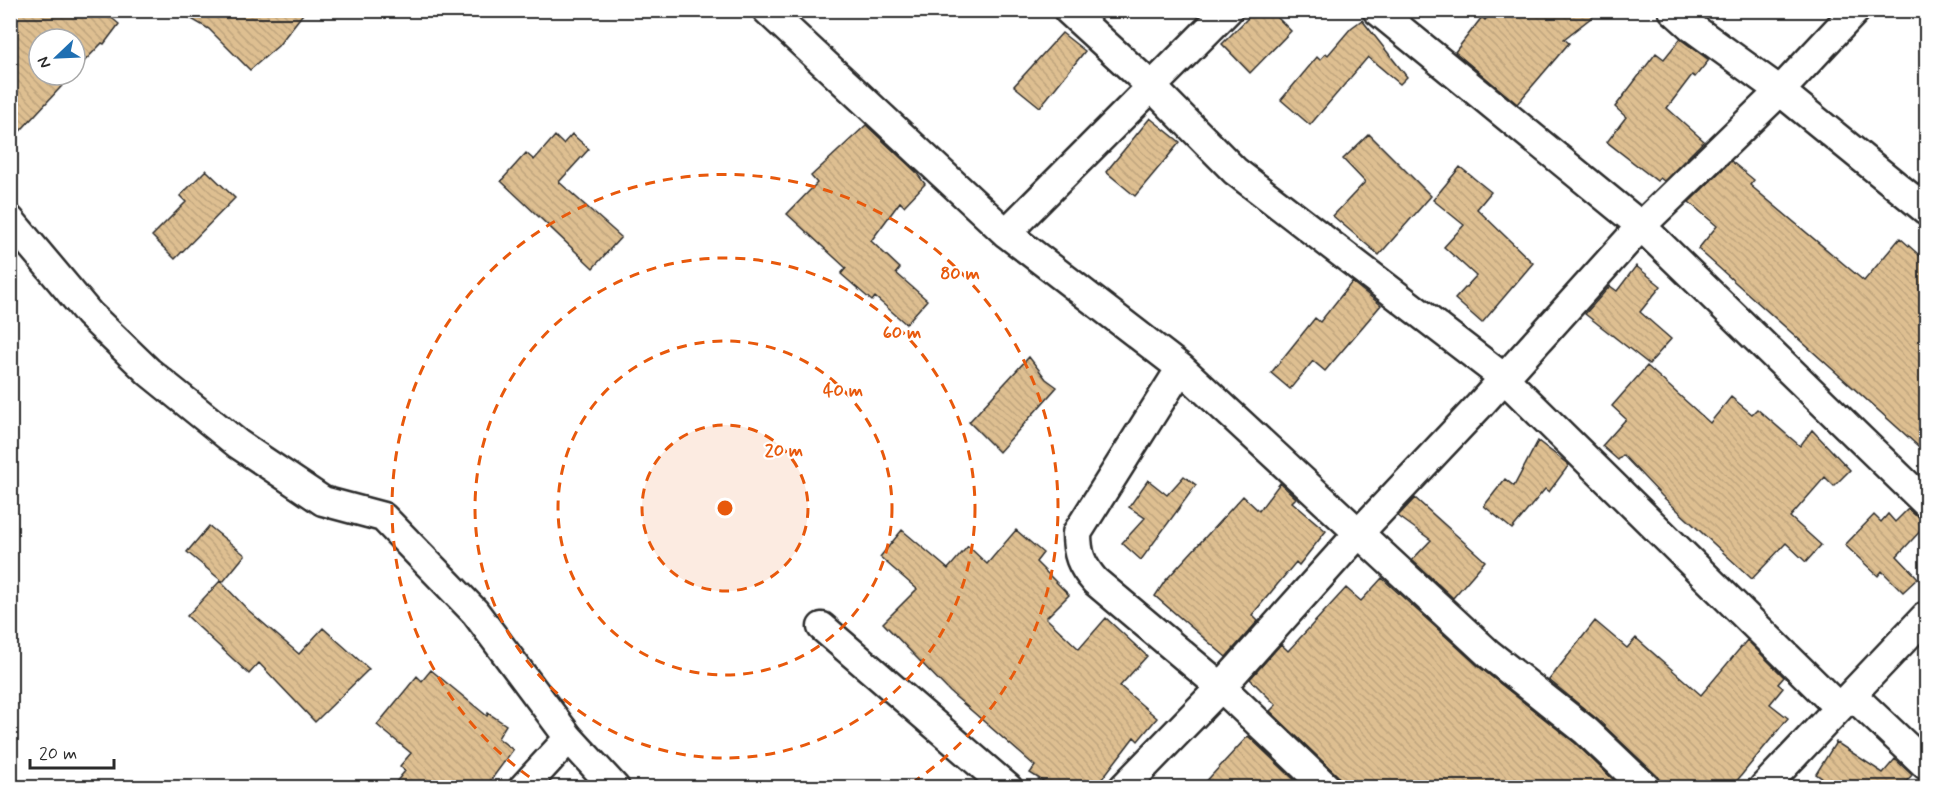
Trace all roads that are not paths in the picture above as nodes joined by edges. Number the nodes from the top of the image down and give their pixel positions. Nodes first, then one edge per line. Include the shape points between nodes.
1 (766, 10) edge
2 (1068, 10) edge
3 (1228, 10) edge
4 (1377, 10) edge
5 (1673, 10) edge
6 (1856, 10) edge
7 (1152, 87) junction
8 (1780, 91) junction
9 (1926, 210) edge
10 (10, 220) edge
11 (1641, 226) junction
12 (1006, 233) junction
13 (1180, 368) junction
14 (1504, 378) junction
15 (1926, 503) edge
16 (1358, 534) junction
17 (1926, 616) edge
18 (822, 627) dead end
19 (1221, 687) junction
20 (1845, 702) junction
21 (569, 738) junction
22 (1926, 765) edge
23 (523, 788) edge
24 (615, 788) edge
25 (1008, 788) edge
26 (1123, 788) edge
27 (1327, 788) edge
28 (1646, 788) edge
29 (1763, 788) edge

1 - 12 street
2 - 7 street
3 - 7 street
4 - 11 street
5 - 8 street
6 - 8 street
7 - 12 street
7 - 14 street via 1235,171
8 - 9 street
8 - 11 street
10 - 21 street via 89,314 149,372 238,444 323,501 382,517 476,612
11 - 14 street
11 - 15 street
12 - 13 street
13 - 16 street
13 - 19 street via 1077,533 1077,552 1095,581
14 - 16 street
14 - 20 street
16 - 19 street
16 - 28 street via 1489,654 1586,731
17 - 20 street
18 - 25 street
19 - 26 street
19 - 27 street
20 - 22 street
20 - 29 street
21 - 23 street
21 - 24 street

